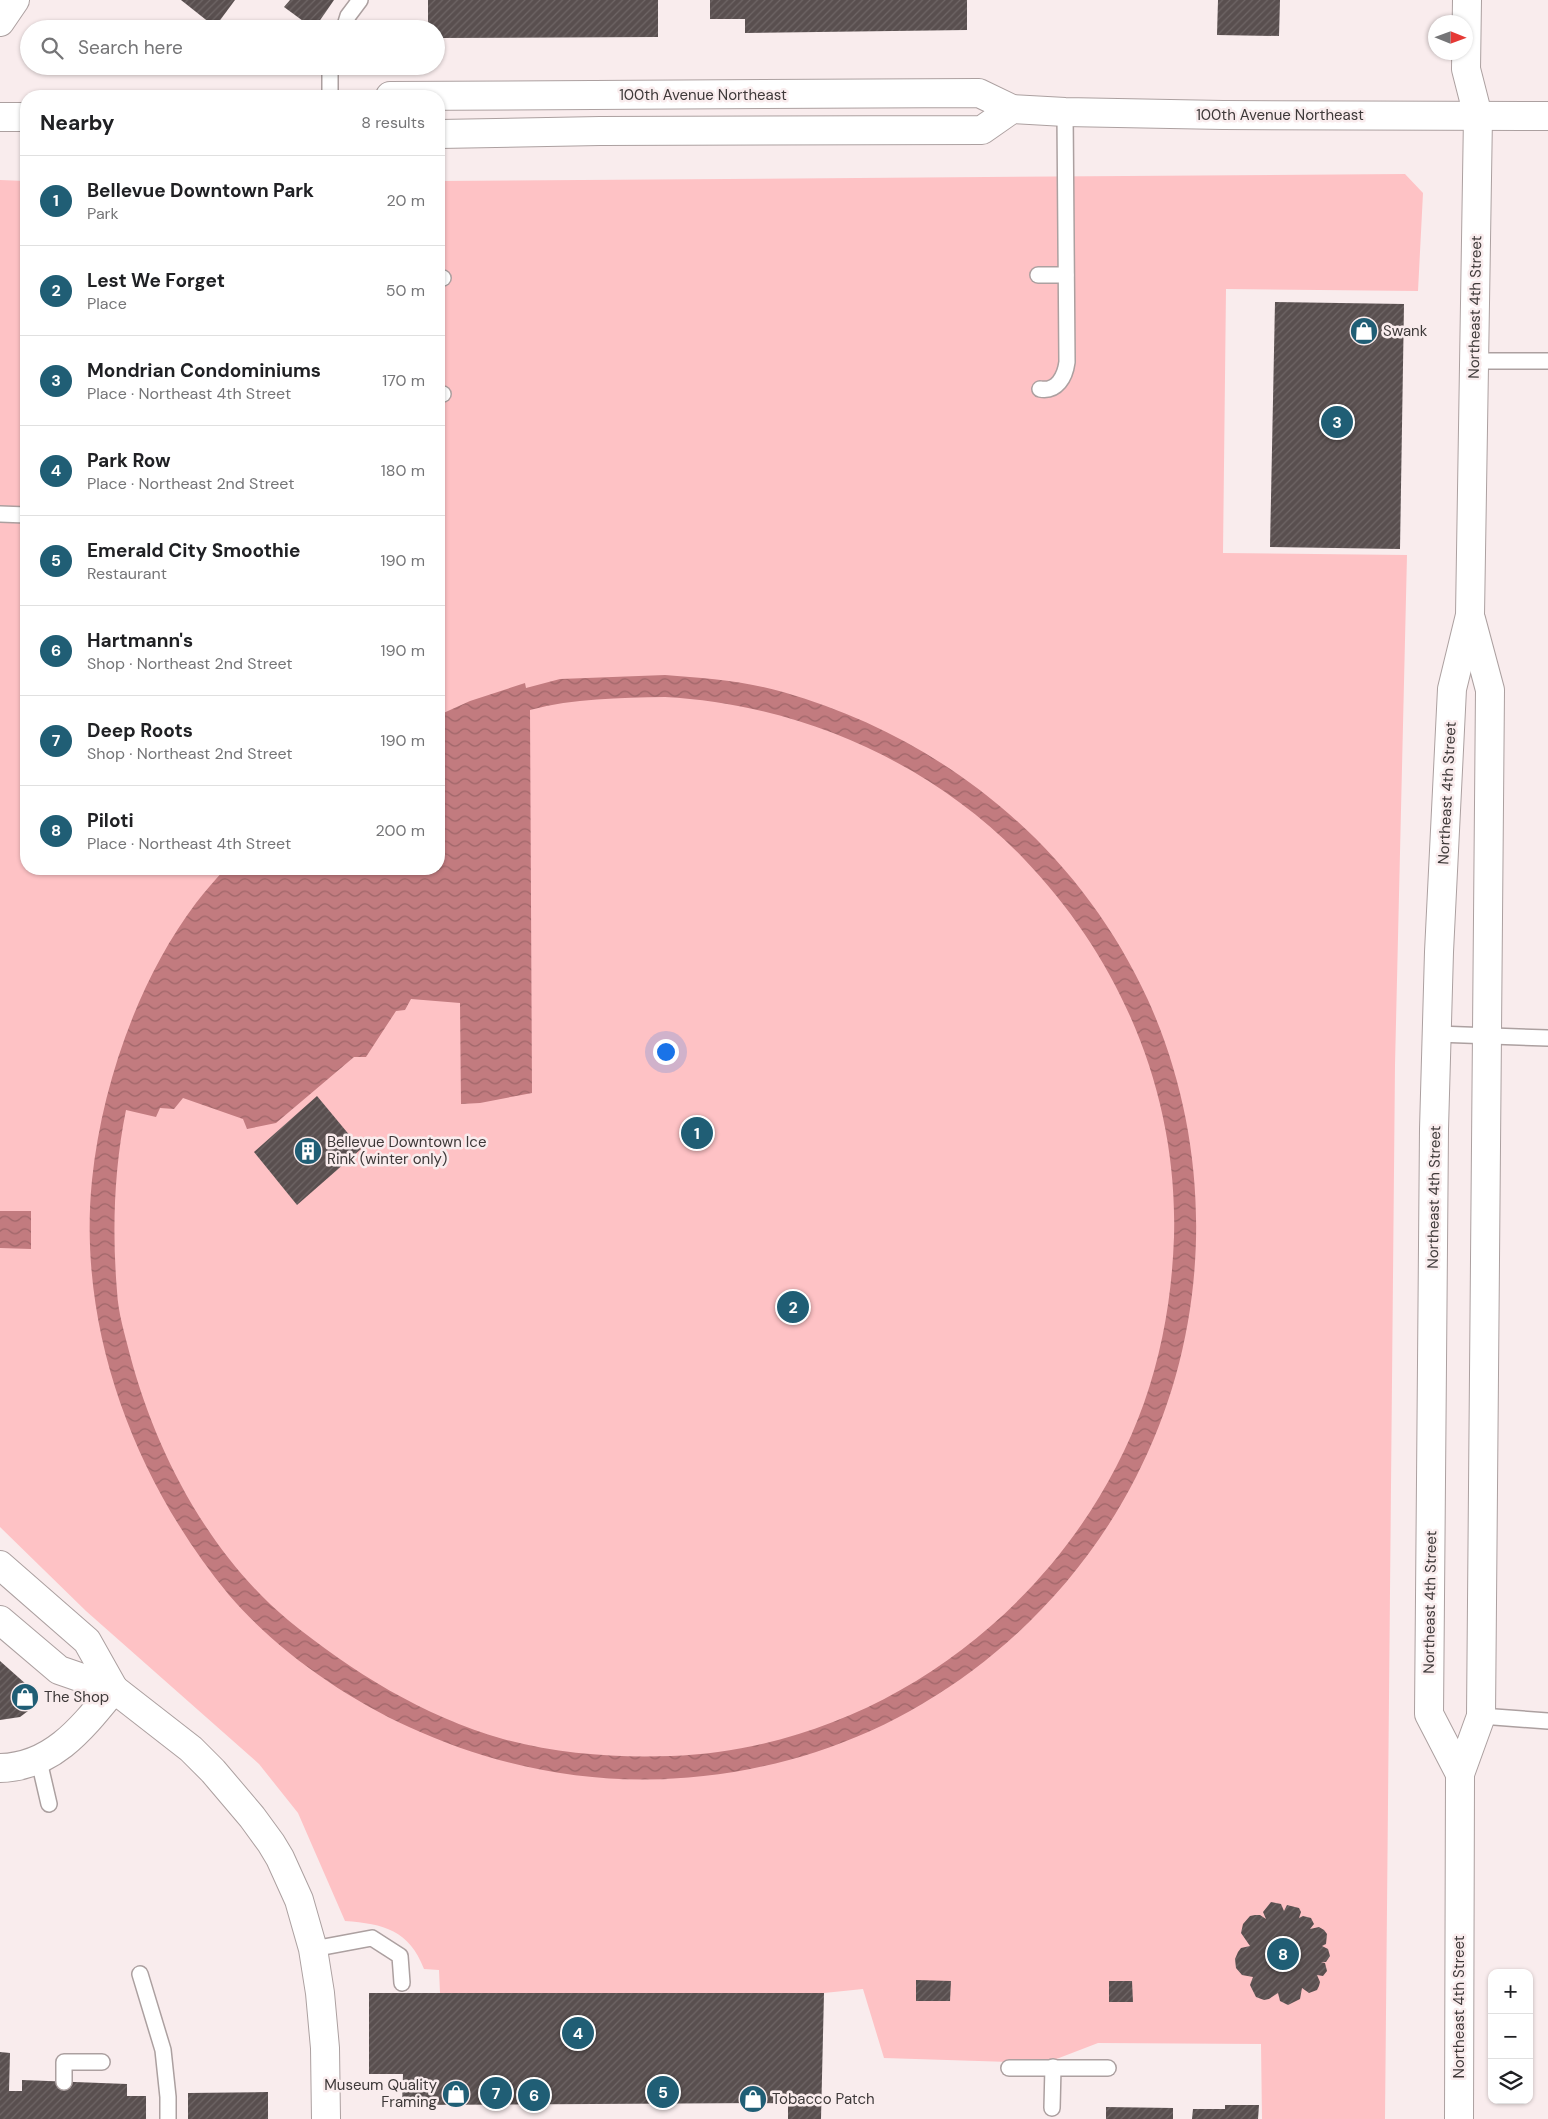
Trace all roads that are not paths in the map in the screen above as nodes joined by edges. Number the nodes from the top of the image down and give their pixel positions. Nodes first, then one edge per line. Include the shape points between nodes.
1 (15, 0) edge
2 (360, 0) edge
3 (1467, 0) edge
4 (347, 20) edge
5 (0, 22) edge
6 (330, 75) edge
7 (330, 90) edge
8 (445, 96) edge
9 (1012, 108) junction
10 (1065, 112) junction
11 (1478, 116) junction
12 (1548, 116) edge
13 (0, 117) edge
14 (20, 117) edge
15 (445, 134) edge
16 (1038, 275) dead end
17 (1066, 275) junction
18 (1474, 361) junction
19 (1548, 361) edge
20 (1040, 389) dead end
21 (0, 514) edge
22 (20, 515) edge
23 (1470, 615) junction
24 (1437, 1034) junction
25 (1488, 1036) junction
26 (1548, 1038) edge
27 (0, 1565) edge
28 (0, 1620) edge
29 (114, 1689) junction
30 (1480, 1716) junction
31 (1548, 1721) edge
32 (39, 1761) junction
33 (0, 1768) edge
34 (1460, 1774) junction
35 (49, 1804) dead end
36 (313, 1949) junction
37 (140, 1974) dead end
38 (402, 1983) dead end
39 (102, 2062) dead end
40 (1009, 2068) dead end
41 (1053, 2068) junction
42 (1108, 2068) dead end
43 (64, 2082) dead end
44 (1052, 2108) dead end
45 (168, 2119) edge
46 (326, 2119) edge
47 (1459, 2119) edge

1 - 5 main road
2 - 4 lane
3 - 11 main road, Northeast 4th Street via 1466,69
6 - 7 lane
8 - 9 main road, 100th Avenue Northeast via 979,93
9 - 10 main road, 100th Avenue Northeast
9 - 15 main road via 982,130
10 - 11 main road, 100th Avenue Northeast
10 - 17 lane
11 - 12 main road, 100th Avenue Northeast
11 - 18 main road, Northeast 4th Street
13 - 14 main road
16 - 17 lane
17 - 20 lane via 1066,374 1054,387
18 - 19 lane
18 - 23 main road, Northeast 4th Street
21 - 22 lane
23 - 24 main road, Northeast 4th Street via 1452,690
23 - 25 main road, Northeast 4th Street via 1490,690
24 - 25 lane
24 - 34 main road, Northeast 4th Street via 1429,1714
25 - 26 lane
25 - 30 main road, Northeast 4th Street
27 - 29 main road via 87,1641
28 - 29 main road via 59,1670
29 - 32 main road via 72,1737
29 - 36 main road via 192,1749 252,1817 280,1858 299,1900
30 - 31 lane
30 - 34 main road, Northeast 4th Street
32 - 33 main road via 16,1768
32 - 35 lane
34 - 47 main road, Northeast 4th Street
36 - 38 lane via 372,1938 400,1956
36 - 46 main road via 325,2048
37 - 45 lane via 162,2050
39 - 43 lane via 64,2062
40 - 41 lane
41 - 42 lane
41 - 44 lane

